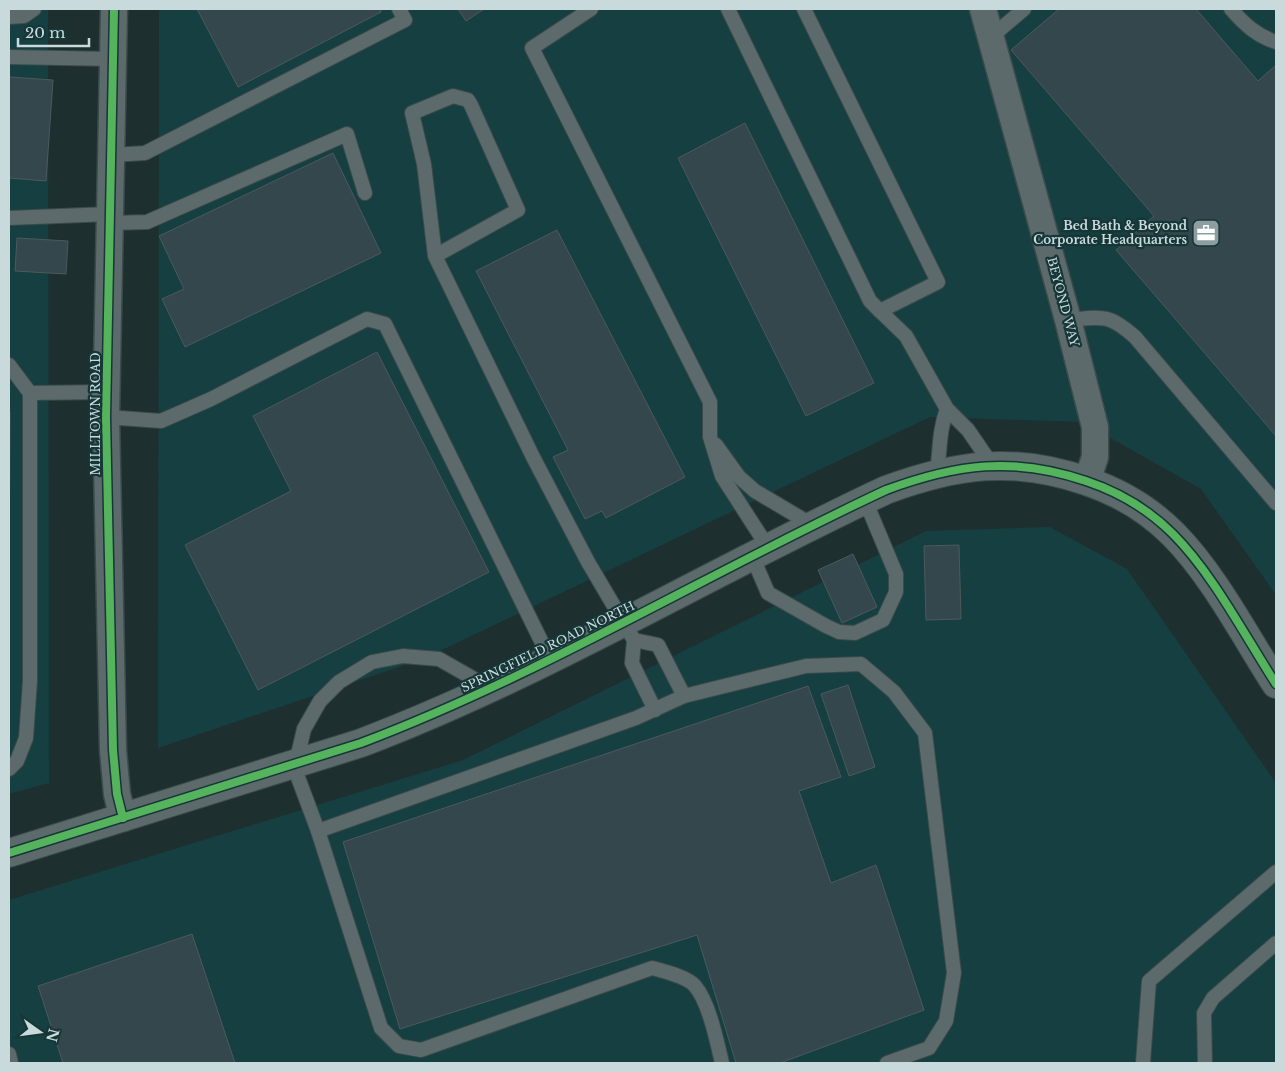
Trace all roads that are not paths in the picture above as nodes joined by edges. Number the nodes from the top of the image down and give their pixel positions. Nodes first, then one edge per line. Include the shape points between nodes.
1 (34, 9) edge
2 (114, 9) edge
3 (591, 9) edge
4 (728, 9) edge
5 (804, 9) edge
6 (984, 9) edge
7 (1024, 9) edge
8 (1231, 9) edge
9 (402, 14) edge
10 (9, 17) edge
11 (991, 36) junction
12 (1276, 42) edge
13 (9, 57) edge
14 (113, 59) junction
15 (111, 155) junction
16 (365, 193) dead end
17 (9, 218) edge
18 (110, 219) junction
19 (435, 256) junction
20 (880, 311) junction
21 (1068, 320) junction
22 (9, 364) edge
23 (30, 393) junction
24 (107, 405) junction
25 (946, 409) junction
26 (710, 437) junction
27 (992, 465) junction
28 (937, 473) junction
29 (1087, 481) junction
30 (866, 500) junction
31 (1276, 503) edge
32 (814, 526) junction
33 (761, 553) junction
34 (629, 632) junction
35 (551, 661) junction
36 (1276, 684) edge
37 (490, 689) junction
38 (684, 696) junction
39 (654, 710) junction
40 (295, 764) junction
41 (9, 769) edge
42 (123, 818) junction
43 (318, 831) junction
44 (9, 853) edge
45 (1276, 872) edge
46 (1276, 943) edge
47 (9, 1054) edge
48 (11, 1063) edge
49 (722, 1063) edge
50 (888, 1063) edge
51 (1143, 1063) edge
52 (1205, 1063) edge

1 - 10 lane via 24,16
2 - 14 street, MILLTOWN ROAD
3 - 26 lane via 532,48 710,402
4 - 20 lane via 870,300
5 - 20 lane via 938,282
6 - 11 street, BEYOND WAY
7 - 11 lane
8 - 12 lane via 1261,36
9 - 15 lane via 145,153
11 - 21 street, BEYOND WAY
13 - 14 lane
14 - 15 street, MILLTOWN ROAD
15 - 18 street, MILLTOWN ROAD
16 - 18 lane via 347,134 147,222
17 - 18 lane
18 - 24 street, MILLTOWN ROAD
19 - 19 lane via 518,210 471,105 468,100 453,96 412,113 424,164
19 - 34 lane via 533,457
20 - 25 lane via 906,336
21 - 29 street, BEYOND WAY via 1095,427 1095,457
21 - 31 lane via 1103,316 1120,323
22 - 23 lane
23 - 24 lane
23 - 41 lane via 30,680 26,738 17,761
24 - 35 lane via 162,421 367,318 385,324
24 - 42 street, MILLTOWN ROAD via 113,750
25 - 27 lane via 968,430
25 - 28 lane via 940,426
26 - 32 lane via 739,477 755,491
26 - 33 lane via 722,476
27 - 28 street, SPRINGFIELD ROAD NORTH
27 - 29 street, SPRINGFIELD ROAD NORTH via 1031,466
28 - 30 street, SPRINGFIELD ROAD NORTH
29 - 36 street, SPRINGFIELD ROAD NORTH via 1132,502 1172,534 1212,585
30 - 32 street, SPRINGFIELD ROAD NORTH
30 - 33 lane via 896,574 896,592 883,620 855,633 839,632 826,626 768,593
32 - 33 street, SPRINGFIELD ROAD NORTH
33 - 34 street, SPRINGFIELD ROAD NORTH
34 - 35 street, SPRINGFIELD ROAD NORTH
34 - 38 lane via 658,645
34 - 39 lane via 632,662
35 - 37 street, SPRINGFIELD ROAD NORTH
37 - 40 street, SPRINGFIELD ROAD NORTH via 410,724
37 - 40 lane via 440,659 403,656 372,662 339,682 320,701 304,729
38 - 39 lane
38 - 50 lane via 806,666 861,664 894,692 925,733 954,973 946,1021 929,1048
39 - 43 lane
40 - 42 street, SPRINGFIELD ROAD NORTH
40 - 43 lane
42 - 44 street, SPRINGFIELD ROAD NORTH
43 - 49 lane via 381,1028 399,1046 421,1050 652,968 695,985 711,1019
45 - 51 lane via 1149,981
46 - 52 lane via 1213,998 1204,1013
47 - 48 lane

